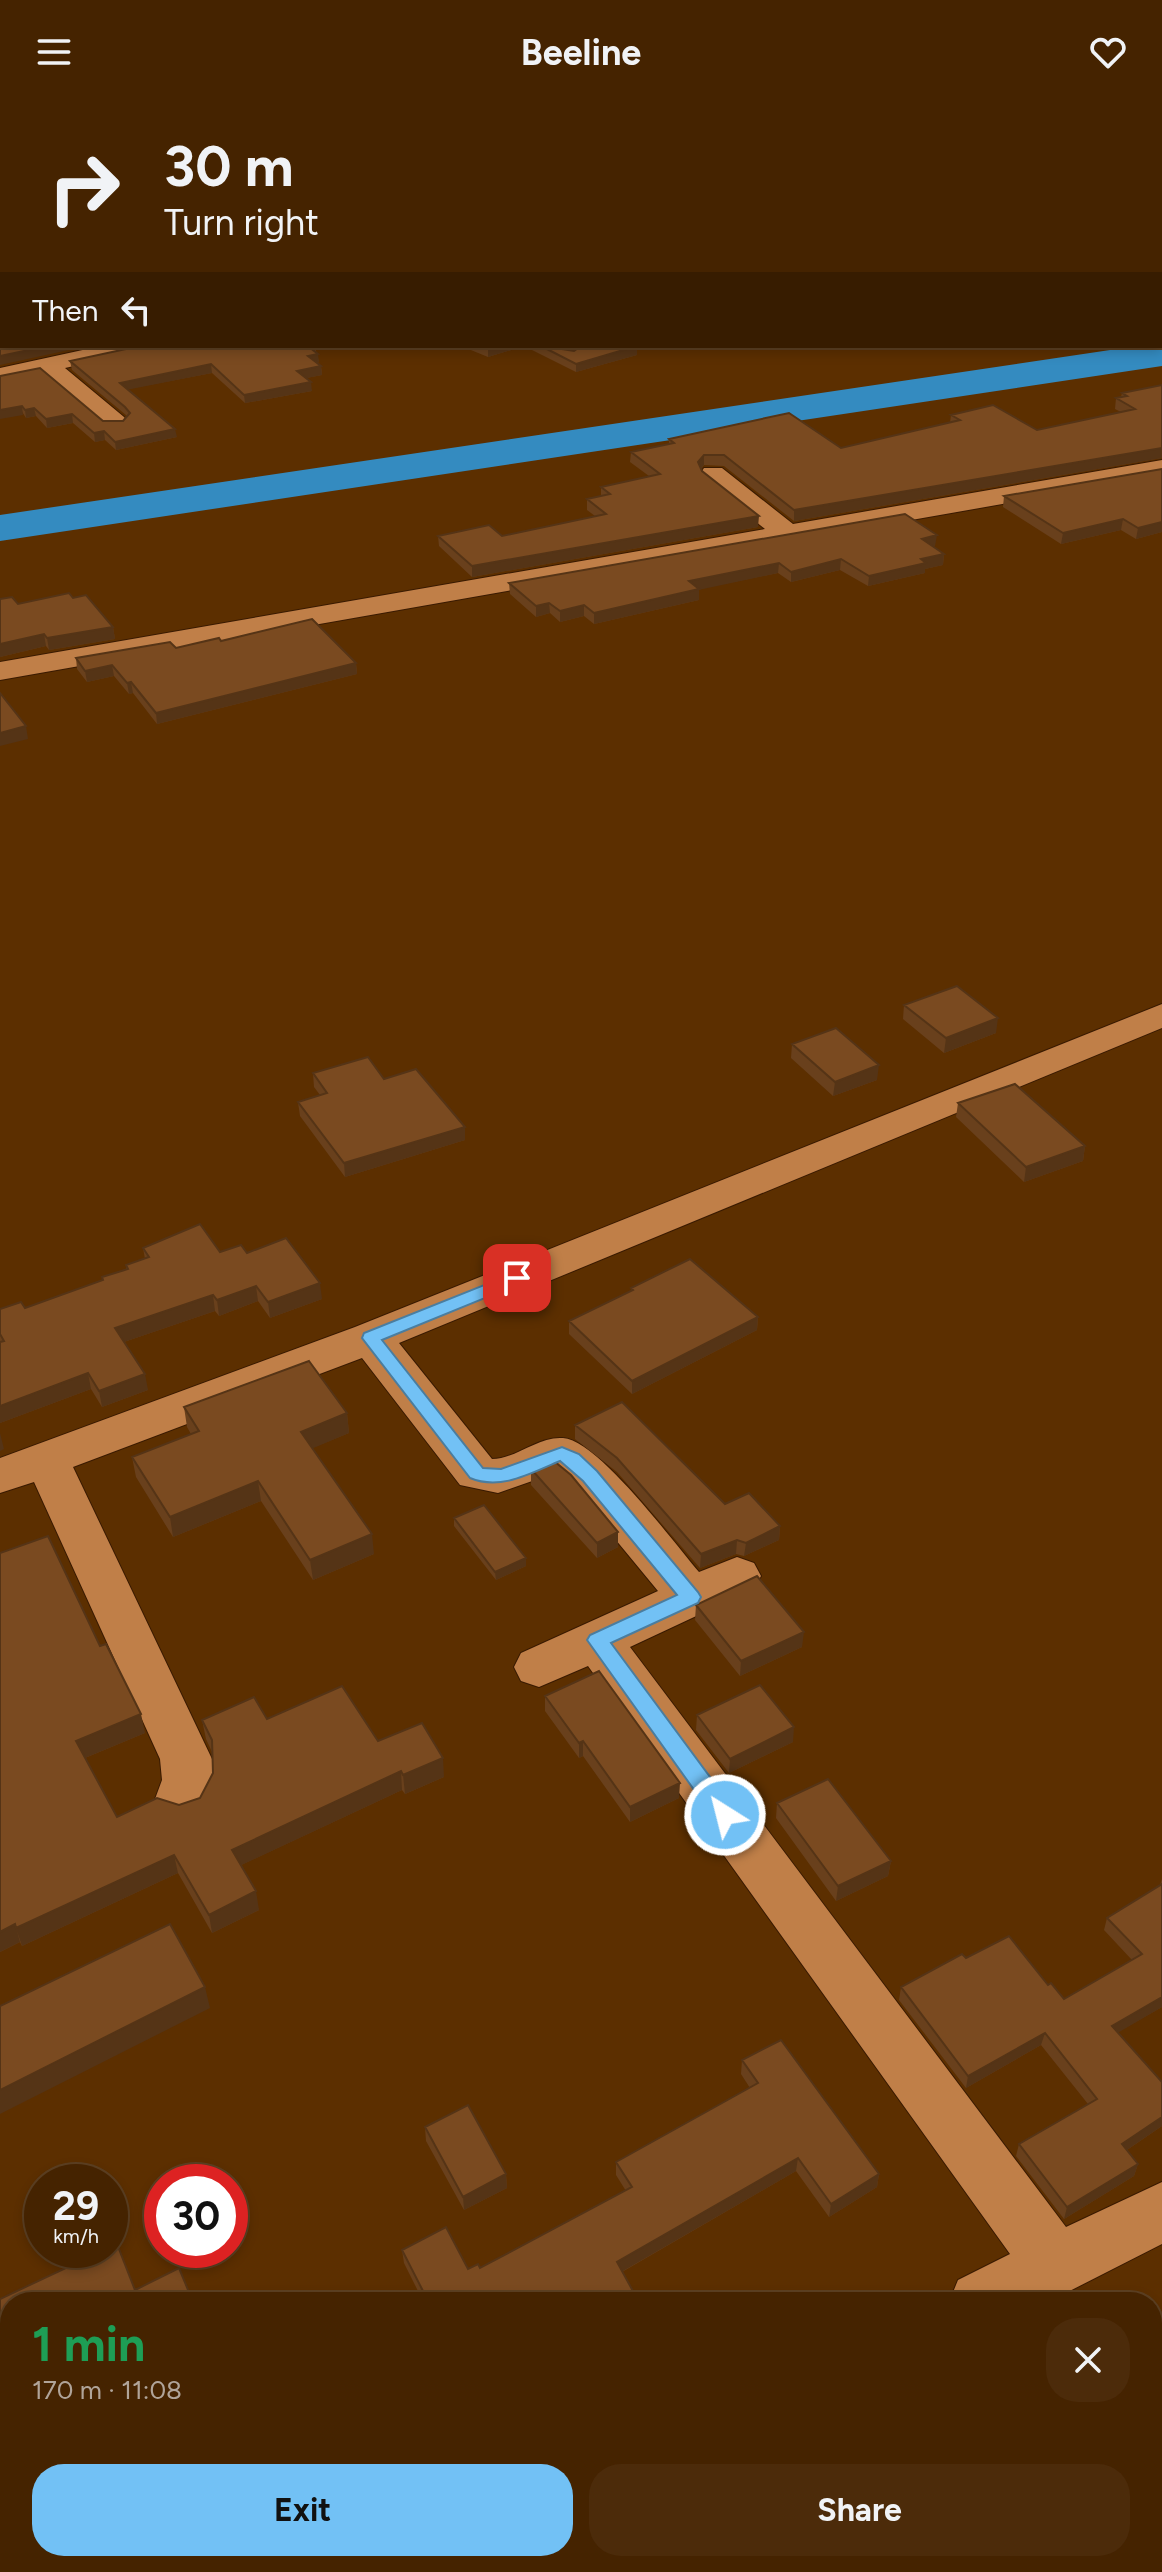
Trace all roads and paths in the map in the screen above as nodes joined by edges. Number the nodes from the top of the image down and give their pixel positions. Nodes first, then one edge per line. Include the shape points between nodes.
1 (125, 348) edge
2 (47, 365) junction
3 (0, 375) edge
4 (115, 422) edge
5 (1162, 468) edge
6 (713, 474) edge
7 (787, 533) junction
8 (0, 671) edge
9 (1162, 1015) edge
10 (371, 1338) junction
11 (46, 1458) junction
12 (0, 1476) edge
13 (737, 1576) dead end
14 (691, 1597) junction
15 (597, 1640) junction
16 (539, 1667) dead end
17 (182, 1799) dead end
18 (1162, 2212) edge
19 (1055, 2264) junction
20 (1003, 2292) edge

1 - 2 street
2 - 3 street
2 - 4 street
5 - 7 street
6 - 7 street
7 - 8 street
9 - 10 street
10 - 11 street
10 - 14 street via 477,1473 502,1476 562,1454 572,1459
11 - 12 street
11 - 17 street via 186,1759 189,1780
13 - 14 street
14 - 15 street
15 - 16 street
15 - 19 street
18 - 19 street
19 - 20 street

